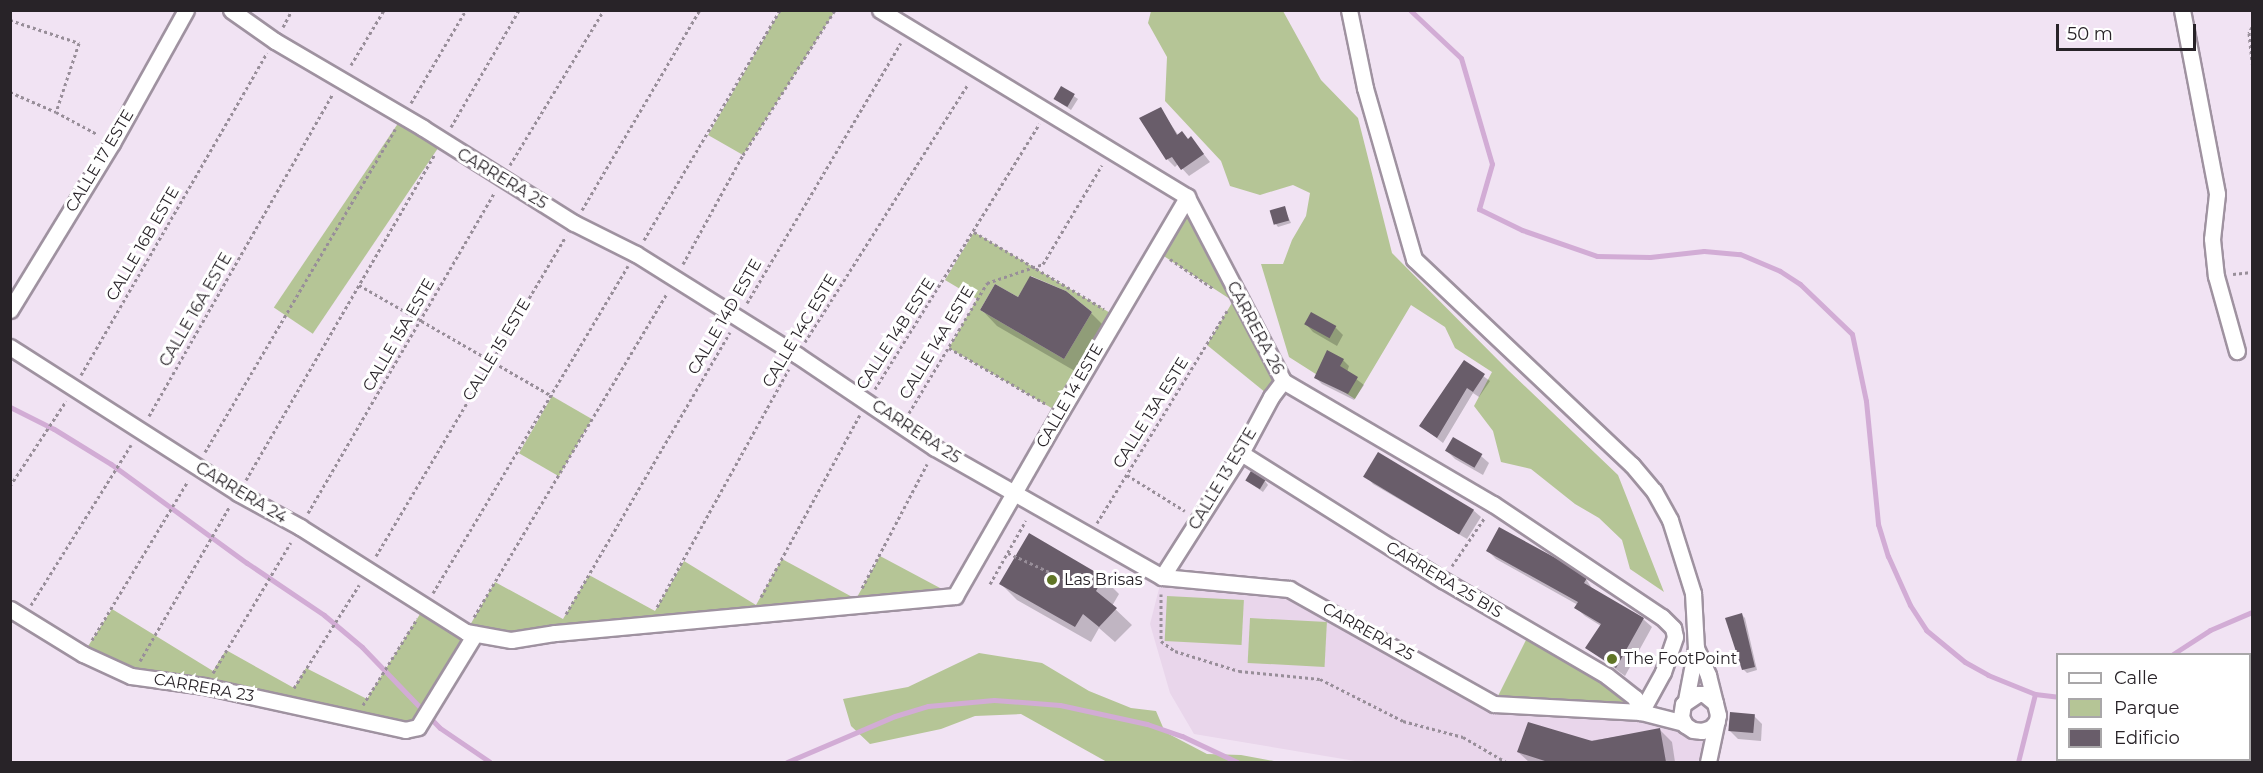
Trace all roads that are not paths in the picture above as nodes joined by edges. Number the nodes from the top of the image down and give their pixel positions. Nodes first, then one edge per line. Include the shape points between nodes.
1 (186, 10) edge
2 (231, 10) edge
3 (880, 10) edge
4 (1349, 10) edge
5 (2182, 10) edge
6 (1187, 197) junction
7 (10, 310) edge
8 (10, 347) edge
9 (2237, 351) dead end
10 (1283, 381) junction
11 (1241, 453) junction
12 (1015, 492) junction
13 (1162, 577) junction
14 (955, 596) joint
15 (17, 613) edge
16 (470, 633) junction
17 (1696, 648) junction
18 (1684, 702) junction
19 (1715, 703) junction
20 (1645, 713) junction
21 (1717, 721) junction
22 (1684, 724) junction
23 (1708, 760) edge

1 - 7 street, CALLE 17 ESTE via 112,143
2 - 12 street, CARRERA 25 via 274,41 574,223 636,254 936,447
3 - 6 street
4 - 17 street via 1365,88 1414,259 1632,465 1654,491 1670,520 1693,593
5 - 9 street via 2217,194 2212,239 2216,276
6 - 10 street, CARRERA 26
6 - 12 street, CALLE 14 ESTE
8 - 16 street, CARRERA 24 via 238,493 369,569 444,621
10 - 11 street, CALLE 13 ESTE via 1270,397
10 - 20 street, CARRERA 26 via 1493,504 1662,616 1675,637
11 - 13 street, CALLE 13 ESTE
11 - 20 street, CARRERA 25 BIS via 1443,580 1607,676 1635,698
12 - 13 street, CARRERA 25
12 - 14 street, CALLE 14 ESTE
13 - 20 street, CARRERA 25 via 1289,589 1494,704
14 - 16 street, CARRERA 24 via 511,640
15 - 16 street, CARRERA 23 via 83,654 131,676 204,686 405,730 418,727
17 - 18 street
17 - 19 street
18 - 19 street via 1704,694
18 - 20 street, CARRERA 25
18 - 22 street
19 - 21 street
20 - 22 street, CARRERA 25
21 - 22 street via 1702,731
21 - 23 street
22 - 23 street

